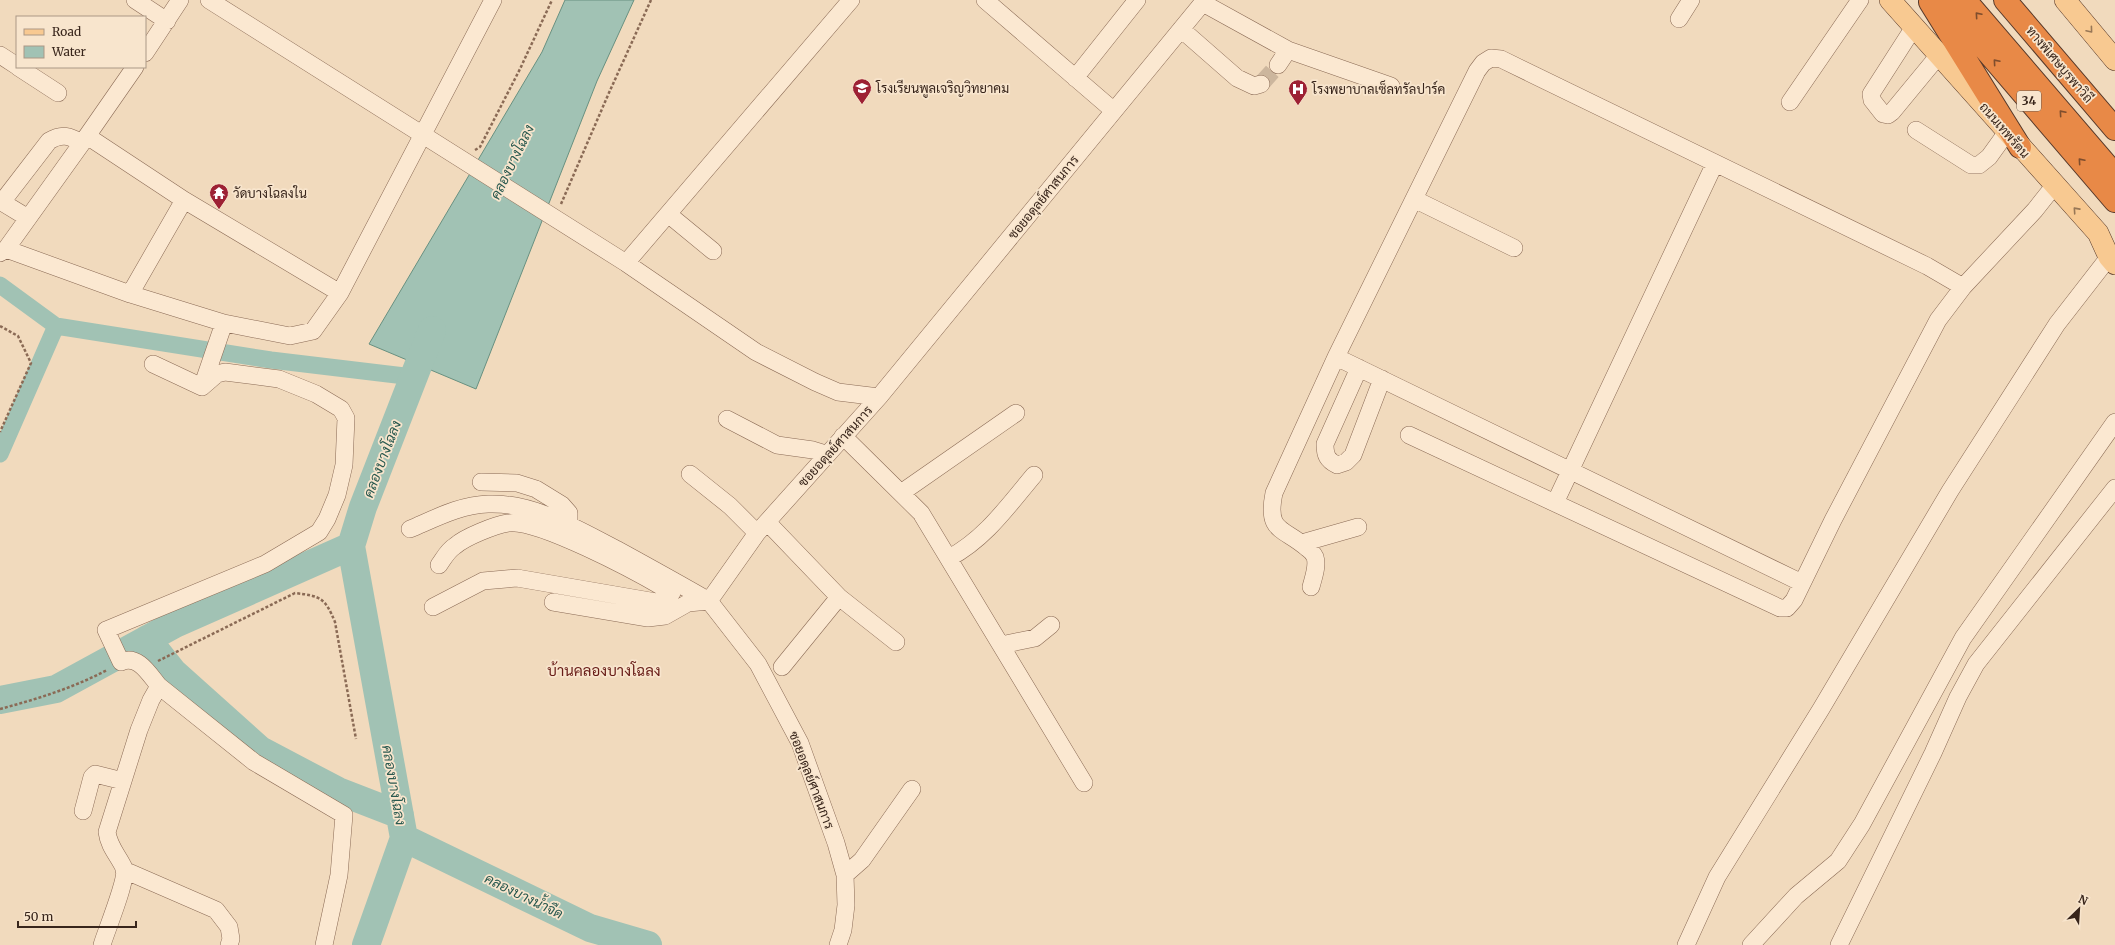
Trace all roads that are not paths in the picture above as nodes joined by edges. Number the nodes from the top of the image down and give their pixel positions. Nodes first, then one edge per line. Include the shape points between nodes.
1 (135, 0) edge
2 (180, 0) edge
3 (209, 0) edge
4 (493, 0) edge
5 (852, 0) edge
6 (985, 0) edge
7 (1137, 0) edge
8 (1691, 0) edge
9 (1860, 0) edge
10 (1890, 0) edge
11 (1929, 0) edge
12 (1943, 0) edge
13 (1965, 0) edge
14 (2005, 0) edge
15 (2015, 0) edge
16 (2065, 0) edge
17 (1204, 2) edge
18 (1679, 19) dead end
19 (167, 21) junction
20 (1914, 27) junction
21 (1181, 29) junction
22 (1288, 50) junction
23 (2113, 50) edge
24 (146, 52) edge
25 (0, 55) edge
26 (1939, 55) junction
27 (1278, 65) tunnel mouth
28 (16, 66) edge
29 (20, 68) edge
30 (134, 68) edge
31 (1075, 78) junction
32 (1261, 84) dead end
33 (1391, 86) dead end
34 (58, 93) dead end
35 (1790, 102) dead end
36 (1114, 111) junction
37 (2115, 117) edge
38 (2115, 129) edge
39 (1916, 130) dead end
40 (422, 134) junction
41 (84, 140) junction
42 (2013, 140) junction
43 (1716, 163) junction
44 (2115, 175) edge
45 (2054, 186) junction
46 (184, 200) junction
47 (1414, 200) junction
48 (1, 201) edge
49 (2115, 201) edge
50 (668, 214) junction
51 (28, 218) junction
52 (1514, 248) dead end
53 (3, 251) edge
54 (713, 252) dead end
55 (2113, 258) edge
56 (626, 263) junction
57 (1963, 286) junction
58 (340, 293) junction
59 (130, 294) junction
60 (224, 323) junction
61 (1336, 357) junction
62 (153, 364) dead end
63 (1359, 368) junction
64 (1382, 379) junction
65 (202, 385) junction
66 (879, 397) junction
67 (1016, 413) dead end
68 (727, 419) dead end
69 (2115, 422) edge
70 (1409, 435) dead end
71 (843, 436) junction
72 (826, 454) junction
73 (1571, 470) junction
74 (690, 474) dead end
75 (1034, 475) dead end
76 (481, 482) dead end
77 (2115, 488) edge
78 (901, 493) junction
79 (1555, 503) junction
80 (569, 525) junction
81 (762, 527) junction
82 (1358, 527) dead end
83 (410, 529) dead end
84 (1302, 543) junction
85 (949, 558) junction
86 (439, 564) dead end
87 (1802, 583) junction
88 (1311, 588) dead end
89 (672, 593) junction
90 (839, 597) junction
91 (709, 601) junction
92 (553, 602) dead end
93 (688, 603) junction
94 (433, 607) dead end
95 (1051, 625) dead end
96 (896, 642) dead end
97 (1001, 645) junction
98 (782, 667) dead end
99 (159, 686) junction
100 (123, 781) junction
101 (1084, 783) dead end
102 (912, 789) dead end
103 (83, 811) dead end
104 (124, 870) junction
105 (845, 875) junction
106 (840, 938) edge
107 (108, 943) edge
108 (229, 945) edge
109 (324, 945) edge
110 (1686, 945) edge
111 (1751, 945) edge
112 (1839, 945) edge

1 - 19 street
2 - 19 street
3 - 40 street
4 - 40 street
5 - 50 street
6 - 31 street
7 - 31 street
8 - 18 street
9 - 35 street
10 - 20 main road, ถนนเทพรัตน
11 - 42 highway
49 -> 12 highway, 34
44 -> 13 highway
14 - 38 highway, ทางพิเศษบูรพาวิถี
15 - 37 highway
16 -> 23 main road
17 - 21 street, ซอยอดุลย์ศาสนการ
17 - 22 street
19 - 24 street
20 - 26 main road, ถนนเทพรัตน
20 - 26 street via 1871,94 1872,100 1883,114 1888,115 1892,112
21 - 32 street via 1237,78 1254,86
21 - 36 street, ซอยอดุลย์ศาสนการ
22 - 27 street
22 - 33 street
25 - 28 street
26 - 42 main road, ถนนเทพรัตน
29 - 34 street
30 - 41 street
31 - 36 street
36 - 66 street, ซอยอดุลย์ศาสนการ
39 - 42 street via 1971,165 1979,166
40 - 56 street
40 - 58 street
41 - 46 street
41 - 48 street via 58,136 49,141
41 - 51 street
42 - 45 main road, ถนนเทพรัตน
43 - 47 street via 1501,59 1491,58 1477,72
43 - 57 street
43 - 73 street
55 -> 45 main road, ถนนเทพรัตน via 2098,233
45 - 57 street via 2035,210
46 - 58 street
46 - 59 street
47 - 52 street
47 - 61 street
48 - 51 street
50 - 54 street
50 - 56 street
51 - 53 street
53 - 59 street
55 - 110 street via 2057,324 1950,491 1821,709 1716,877
56 - 66 street via 756,352 838,392
57 - 87 street via 1938,320
58 - 60 street via 312,330 302,334 290,336
59 - 60 street
60 - 65 street
61 - 63 street
61 - 84 street via 1274,494 1271,508 1277,527
62 - 65 street
63 - 64 street
63 - 64 street via 1325,444 1329,460 1337,464 1346,462 1353,455
64 - 73 street
65 - 99 street via 221,372 279,379 316,394 341,409 346,418 344,465 334,501 327,519 318,532 265,564 106,630 120,659 140,663
66 - 71 street, ซอยอดุลย์ศาสนการ
67 - 78 street
68 - 72 street via 777,445
69 - 111 street via 1963,638 1862,824 1838,860 1796,896
70 - 79 street
71 - 72 street, ซอยอดุลย์ศาสนการ
71 - 78 street
72 - 81 street, ซอยอดุลย์ศาสนการ
73 - 79 street
73 - 87 street
74 - 81 street via 730,506
75 - 85 street via 983,535
76 - 80 street via 517,483 536,489 562,505 569,514
77 - 112 street via 1976,664
78 - 85 street via 921,513
79 - 87 street via 1780,608 1787,608
80 - 83 street via 512,505 488,504 457,508
80 - 91 street
81 - 90 street
81 - 91 street, ซอยอดุลย์ศาสนการ
82 - 84 street
84 - 88 street via 1315,557
85 - 97 street
86 - 89 street via 455,545 467,538 508,523 524,524 549,530
89 - 93 street
89 - 94 street via 662,601 656,602 517,578 483,581
90 - 96 street
90 - 98 street
91 - 93 street
91 - 105 street, ซอยอดุลย์ศาสนการ via 758,664 800,743
92 - 93 street via 648,618 665,616
95 - 97 street via 1035,638
97 - 101 street
99 - 100 street via 139,730
99 - 109 street via 254,762 344,815 339,875
100 - 103 street via 95,774
100 - 104 street via 107,832 108,842
102 - 105 street via 867,854
104 - 107 street via 123,884
104 - 108 street via 216,910 229,927
105 - 106 street, ซอยอดุลย์ศาสนการ via 846,906

